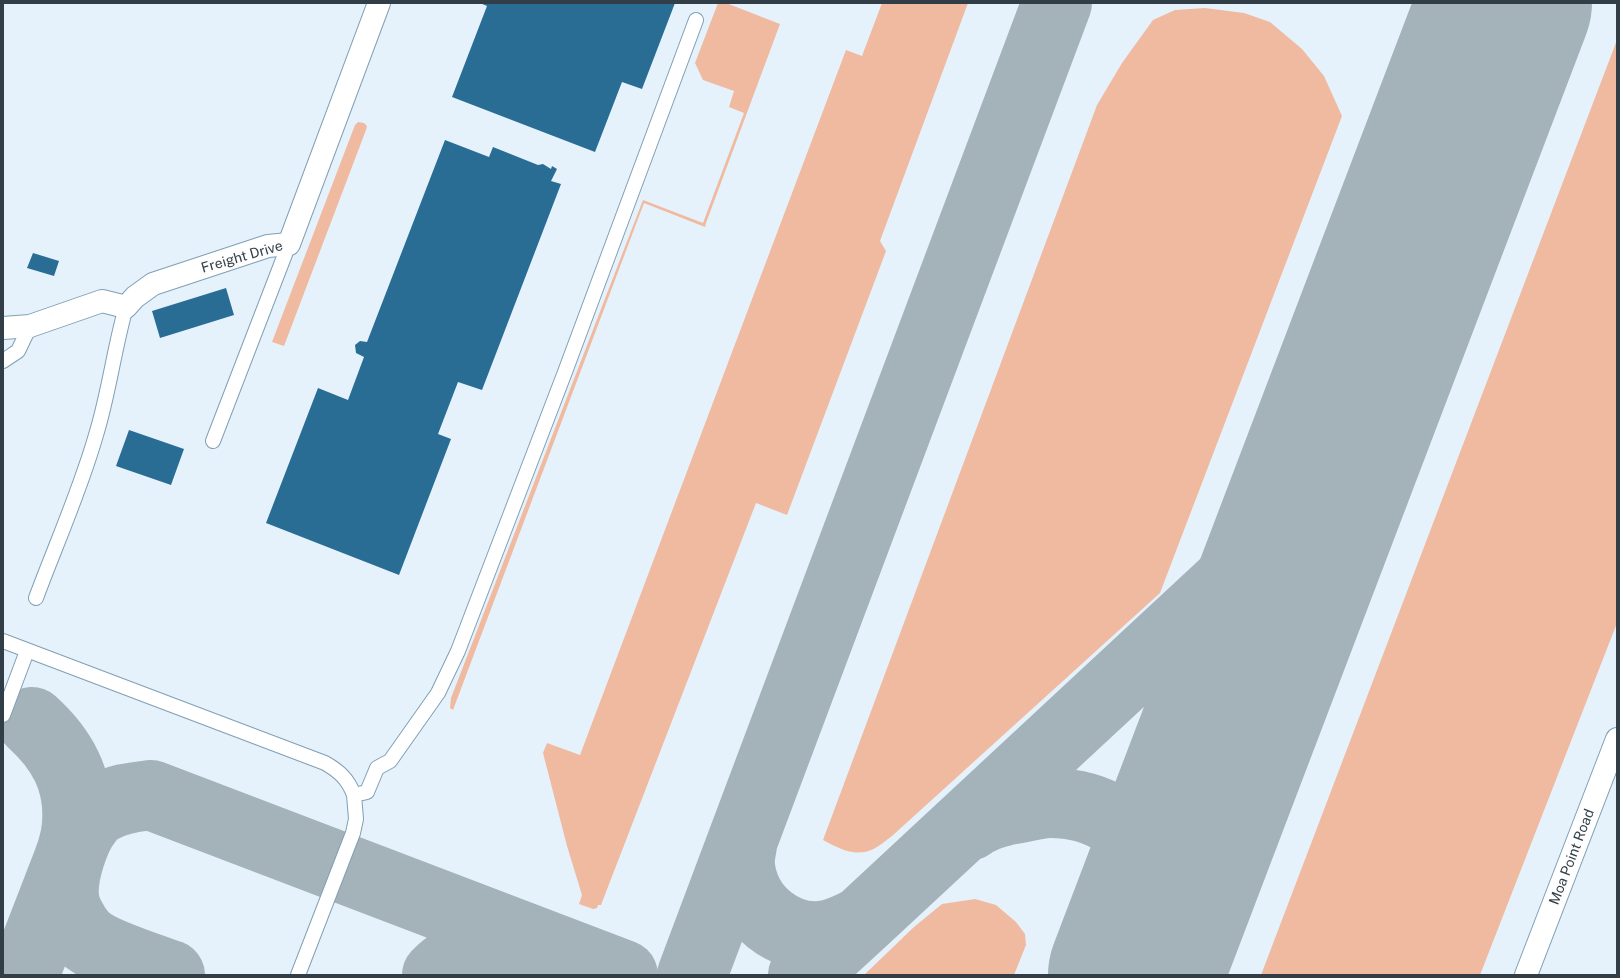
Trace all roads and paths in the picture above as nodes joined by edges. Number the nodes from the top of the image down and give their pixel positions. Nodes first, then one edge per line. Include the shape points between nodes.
1 (380, 3) edge
2 (696, 20) dead end
3 (289, 244) junction
4 (126, 307) junction
5 (30, 326) junction
6 (3, 328) edge
7 (3, 361) edge
8 (213, 441) dead end
9 (36, 598) dead end
10 (3, 642) edge
11 (27, 651) junction
12 (3, 715) edge
13 (1617, 739) edge
14 (354, 795) junction
15 (298, 975) edge
16 (1526, 975) edge

1 - 3 street, Freight Drive
2 - 14 lane via 458,651 438,693 390,761 377,768 367,792
3 - 4 street, Freight Drive via 268,246 153,284
3 - 8 lane
4 - 5 street via 102,301
4 - 9 lane via 97,434
5 - 6 street
5 - 7 lane via 18,351
10 - 11 lane
11 - 12 lane
11 - 14 lane via 324,763 344,776
13 - 16 street, Moa Point Road
14 - 15 lane via 356,819 353,832

